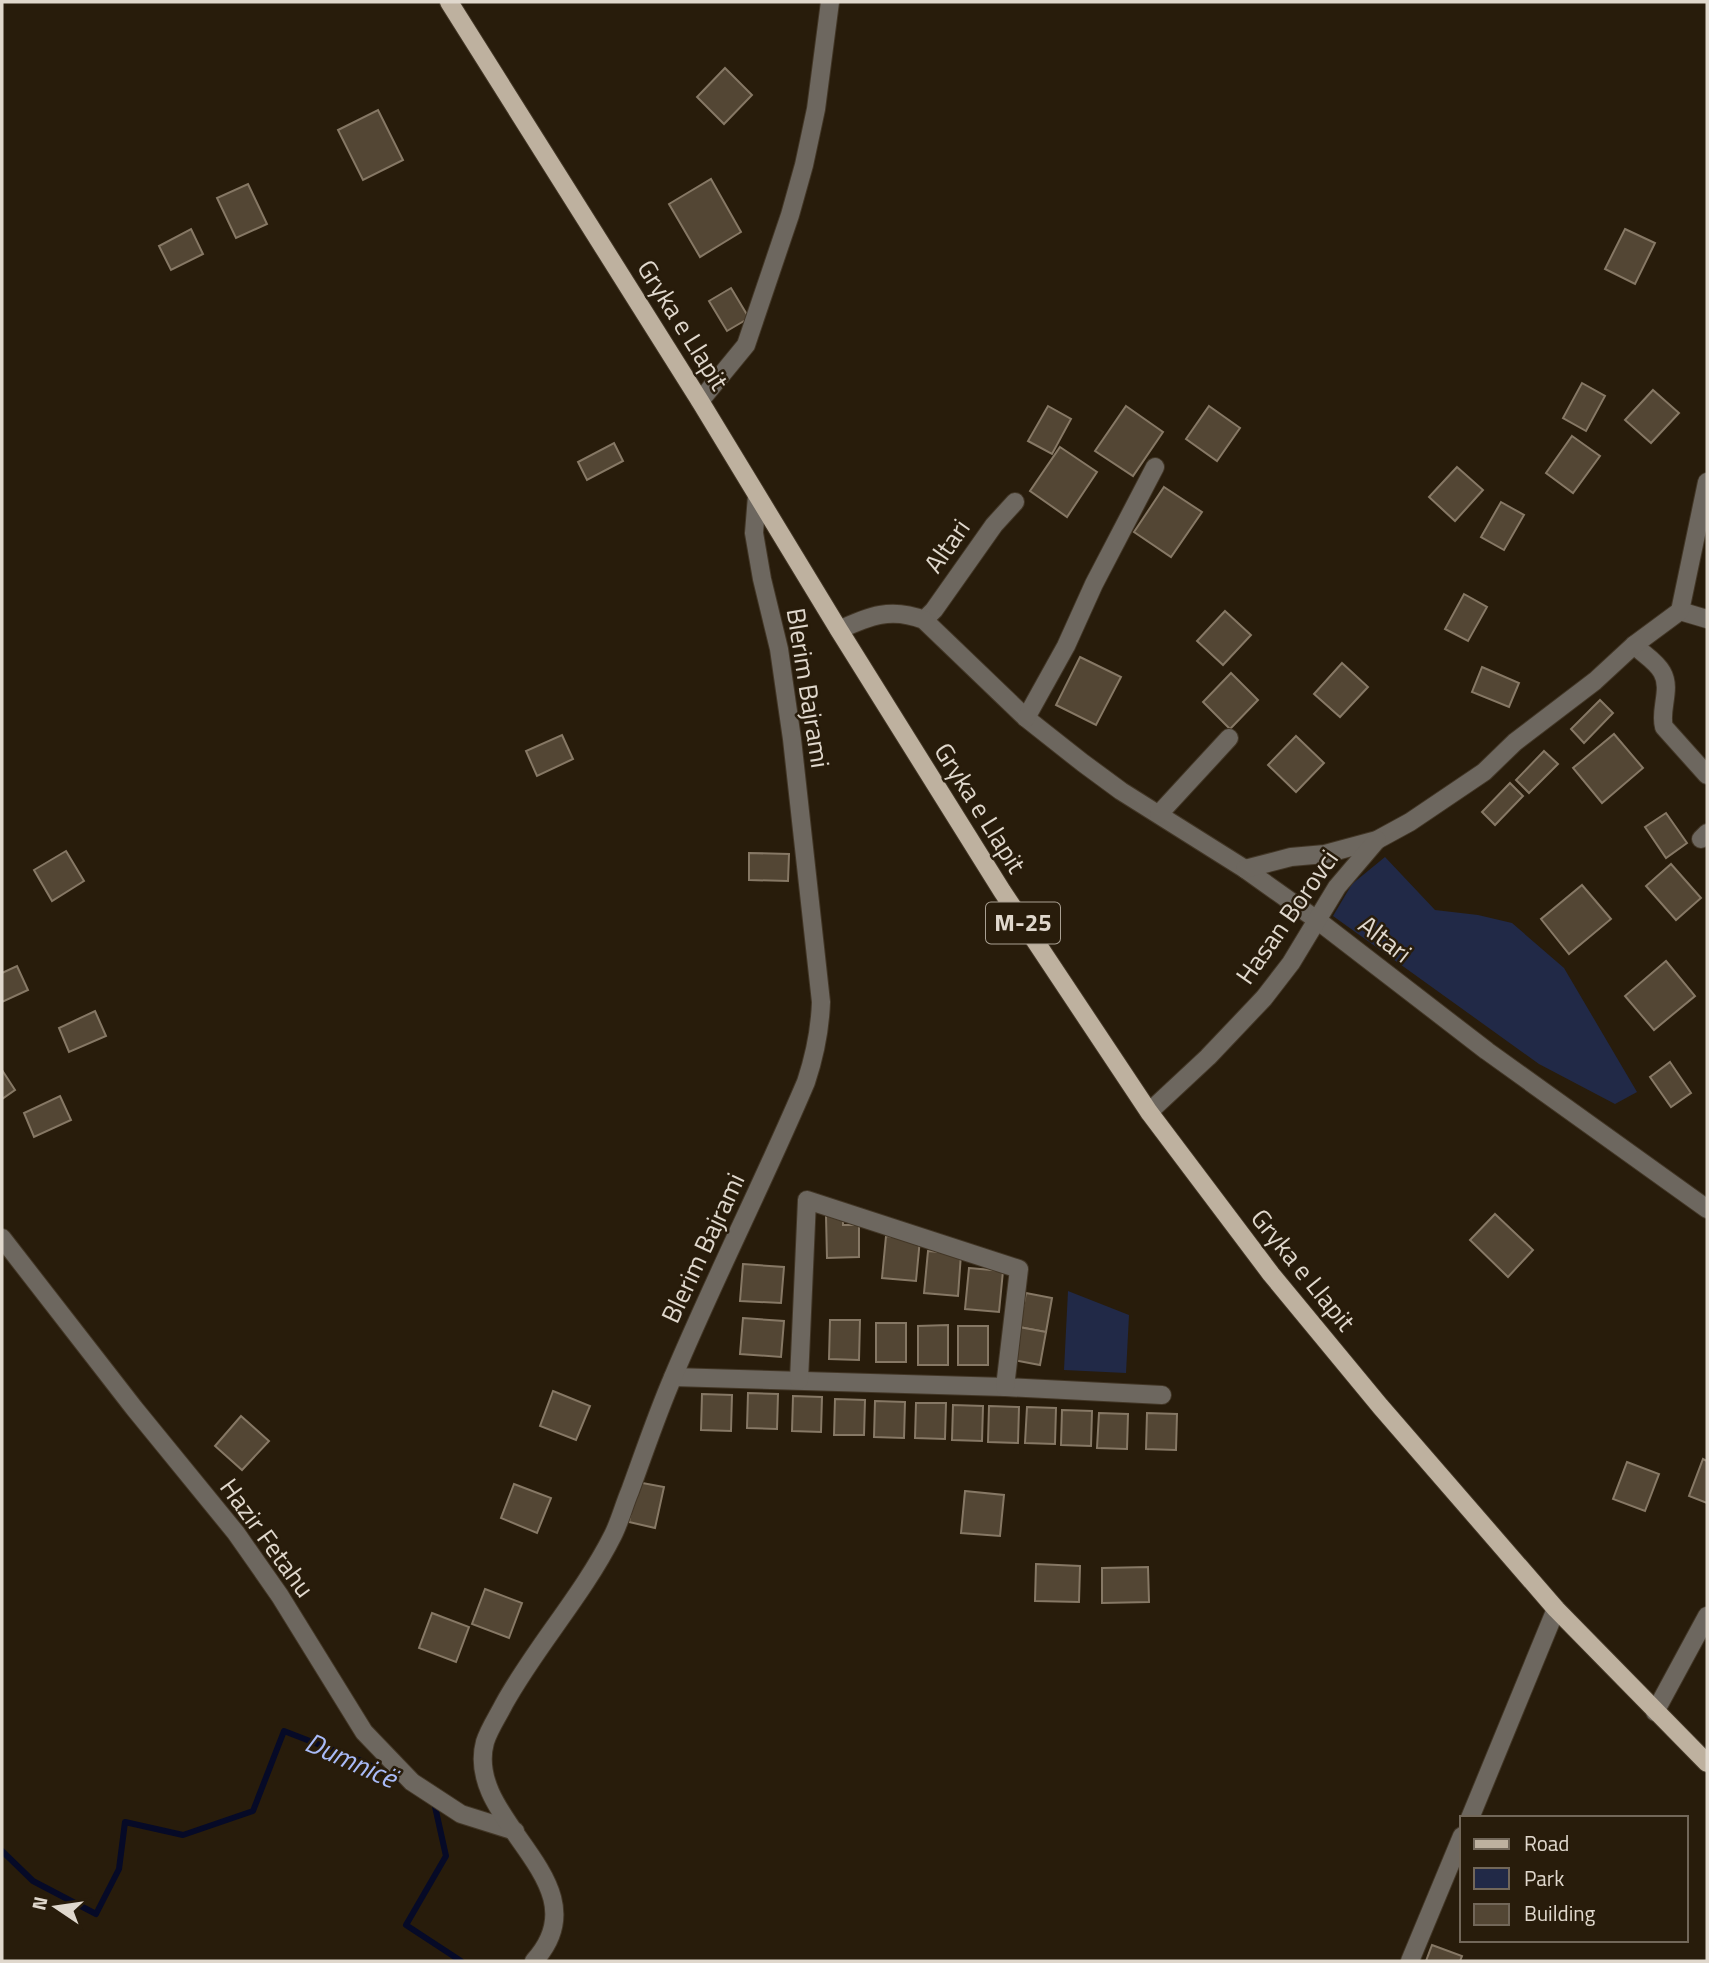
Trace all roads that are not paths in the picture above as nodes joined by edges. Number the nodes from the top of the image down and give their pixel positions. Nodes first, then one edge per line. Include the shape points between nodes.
1 (449, 2) edge
2 (830, 2) edge
3 (700, 401) junction
4 (1155, 467) dead end
5 (1707, 482) edge
6 (757, 496) junction
7 (1014, 502) dead end
8 (1680, 611) junction
9 (1707, 619) edge
10 (924, 620) junction
11 (839, 631) junction
12 (1634, 645) junction
13 (1026, 718) junction
14 (1229, 738) dead end
15 (1707, 775) edge
16 (1159, 814) junction
17 (1377, 840) junction
18 (1245, 869) junction
19 (1317, 920) junction
20 (1149, 1112) junction
21 (1707, 1209) edge
22 (2, 1238) edge
23 (673, 1377) junction
24 (799, 1380) junction
25 (1006, 1387) junction
26 (1162, 1395) dead end
27 (1556, 1609) junction
28 (1707, 1616) edge
29 (1655, 1712) junction
30 (1707, 1763) edge
31 (1471, 1816) edge
32 (515, 1831) junction
33 (1460, 1841) edge
34 (534, 1961) edge
35 (1410, 1961) edge

1 - 3 main road, Gryka e Llapit / M-25
2 - 3 street via 814,120 779,249 746,345
3 - 6 main road, Gryka e Llapit / M-25
4 - 13 street
5 - 8 street
6 - 11 main road, Gryka e Llapit / M-25
6 - 23 street, Blerim Bajrami via 754,533 779,649 792,739 820,1024 806,1082
7 - 10 street, Altari
8 - 9 street
8 - 12 street, Hasan Borovci
10 - 11 street via 884,613
10 - 13 street, Altari
11 - 20 main road, Gryka e Llapit / M-25 via 1002,891
12 - 15 street via 1658,666 1665,679 1664,727
12 - 17 street, Hasan Borovci via 1484,772
13 - 16 street, Altari via 1092,770
14 - 16 street
16 - 18 street, Altari
17 - 18 street, Hasan Borovci
17 - 19 street, Hasan Borovci via 1337,887
18 - 19 street, Altari
19 - 20 street, Hasan Borovci via 1264,998
19 - 21 street, Altari via 1487,1051
20 - 27 main road, Gryka e Llapit / M-25 via 1288,1295
22 - 32 street, Hazir Fetahu via 236,1533 364,1732 412,1782 460,1814
23 - 24 street
23 - 32 street, Blerim Bajrami via 613,1535 518,1680 485,1742 488,1788
24 - 25 street
24 - 25 street via 807,1200 1019,1269
25 - 26 street
27 - 29 main road, Gryka e Llapit / M-25
27 - 31 street
28 - 29 street
29 - 30 main road, Gryka e Llapit / M-25
32 - 34 street, Blerim Bajrami via 548,1886 554,1911 549,1940
33 - 35 street

